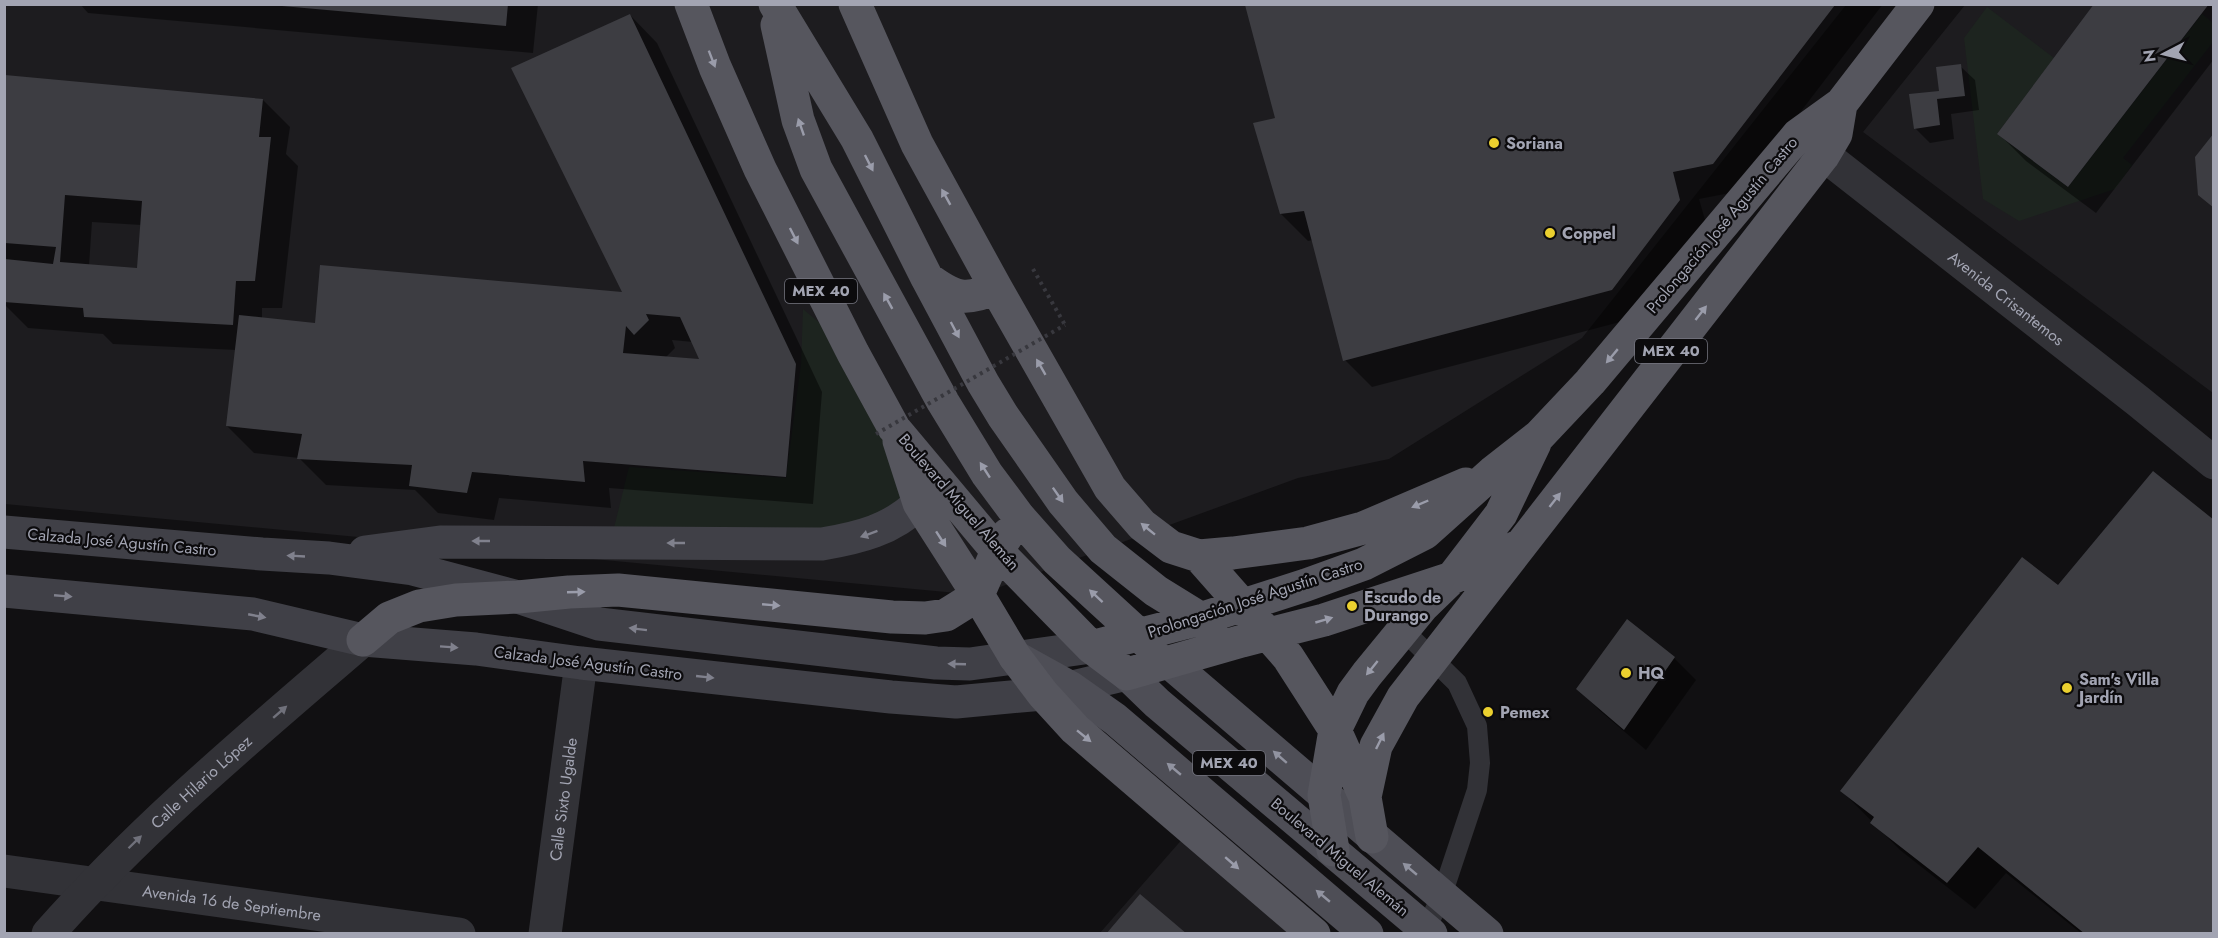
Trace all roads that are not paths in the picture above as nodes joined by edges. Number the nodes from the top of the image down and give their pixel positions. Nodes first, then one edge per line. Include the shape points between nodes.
1 (691, 4) edge
2 (774, 4) edge
3 (855, 4) edge
4 (1918, 4) edge
5 (1840, 104) junction
6 (1798, 135) junction
7 (1823, 156) junction
8 (927, 278) junction
9 (996, 288) junction
10 (885, 431) junction
11 (1539, 436) junction
12 (2214, 463) edge
13 (1493, 472) junction
14 (919, 503) junction
15 (1019, 517) junction
16 (4, 532) edge
17 (1519, 546) junction
18 (997, 551) junction
19 (1199, 556) junction
20 (329, 558) junction
21 (1452, 578) junction
22 (4, 591) edge
23 (978, 595) junction
24 (518, 597) junction
25 (1242, 605) junction
26 (1200, 619) junction
27 (1404, 630) junction
28 (1138, 635) junction
29 (1255, 638) junction
30 (363, 640) junction
31 (1091, 647) junction
32 (1015, 657) junction
33 (1434, 660) junction
34 (581, 663) junction
35 (1170, 663) junction
36 (1127, 674) junction
37 (1057, 692) junction
38 (1335, 730) junction
39 (1324, 795) junction
40 (1365, 797) junction
41 (1372, 837) junction
42 (1333, 850) junction
43 (4, 871) edge
44 (93, 883) junction
45 (1442, 895) junction
46 (1429, 931) edge
47 (48, 933) edge
48 (459, 933) edge
49 (544, 933) edge
50 (1314, 933) edge
51 (1367, 933) edge
52 (1487, 933) edge

1 -> 10 highway, Boulevard Miguel Alemán / MEX 40 via 760,169 853,353
2 -> 8 highway via 857,139
15 -> 2 highway, MEX 40 via 943,402 816,169 798,120
9 -> 3 highway via 917,144
4 - 5 highway, Prolongación José Agustín Castro / MEX 40
5 - 6 highway, Prolongación José Agustín Castro / MEX 40
5 - 7 highway, Prolongación José Agustín Castro / MEX 40 via 1836,134
6 - 7 street, Avenida Crisantemos
6 -> 11 highway, Prolongación José Agustín Castro / MEX 40 via 1590,382
7 - 12 street, Avenida Crisantemos
17 -> 7 highway, Prolongación José Agustín Castro / MEX 40
8 - 9 highway via 960,296 976,297
8 -> 26 highway via 1003,416 1063,502 1103,549 1156,591
19 -> 9 highway via 1172,547 1142,525 1110,488
10 - 14 highway
10 - 18 highway, Boulevard Miguel Alemán / MEX 40
11 - 13 highway, Prolongación José Agustín Castro / MEX 40
11 - 21 highway via 1501,514
13 -> 19 highway via 1363,528 1308,543
13 - 25 highway, Prolongación José Agustín Castro / MEX 40 via 1425,532 1364,564
14 -> 20 main road via 876,532 822,544 440,542
14 -> 23 highway
15 - 18 highway
28 -> 15 highway, MEX 40 via 1057,560
20 -> 16 main road, Calzada José Agustín Castro
17 - 21 highway, Prolongación José Agustín Castro / MEX 40
17 - 33 highway
18 - 23 highway
18 - 31 highway, Boulevard Miguel Alemán / MEX 40
19 - 25 highway
20 - 24 main road, Calzada José Agustín Castro via 413,568
21 - 27 highway
29 -> 21 highway, Prolongación José Agustín Castro / MEX 40
22 -> 30 main road, Calzada José Agustín Castro via 253,615
24 -> 23 highway via 618,590 925,618 946,615
23 - 32 highway
24 - 30 highway via 418,606 389,618
32 -> 24 main road, Calzada José Agustín Castro via 970,664 936,663 636,629 599,624
25 - 26 highway, Prolongación José Agustín Castro / MEX 40
25 - 29 highway
26 - 28 highway, Prolongación José Agustín Castro / MEX 40
26 - 29 highway
27 - 33 lane
27 -> 38 highway via 1353,693
28 - 31 highway, Prolongación José Agustín Castro / MEX 40
28 - 35 highway, MEX 40
29 - 35 highway, Prolongación José Agustín Castro / MEX 40
29 - 38 highway via 1288,657
30 -> 34 main road, Calzada José Agustín Castro
44 -> 30 street, Calle Hilario López via 200,781
31 - 32 main road, Calzada José Agustín Castro
31 - 36 highway, Boulevard Miguel Alemán / MEX 40
32 - 37 highway
40 -> 33 highway via 1376,746 1403,697
33 - 45 lane via 1457,683 1477,726 1480,763 1477,790
34 -> 37 main road, Calzada José Agustín Castro via 956,702
34 - 49 street, Calle Sixto Ugalde
35 - 36 highway, Calzada José Agustín Castro / MEX 40
39 -> 35 main road, MEX 40
36 - 37 main road, Calzada José Agustín Castro
36 - 42 main road, Boulevard Miguel Alemán / MEX 40
37 -> 50 highway via 1075,729
51 -> 37 main road via 1115,718
38 - 39 highway
38 - 40 highway
39 - 41 main road, MEX 40
39 - 42 highway
40 - 41 highway
45 -> 41 main road, MEX 40
42 - 46 main road, Boulevard Miguel Alemán / MEX 40
43 - 44 street, Avenida 16 de Septiembre
44 - 47 street, Calle Hilario López
44 - 48 street, Avenida 16 de Septiembre
45 - 46 lane
45 - 52 main road, MEX 40

